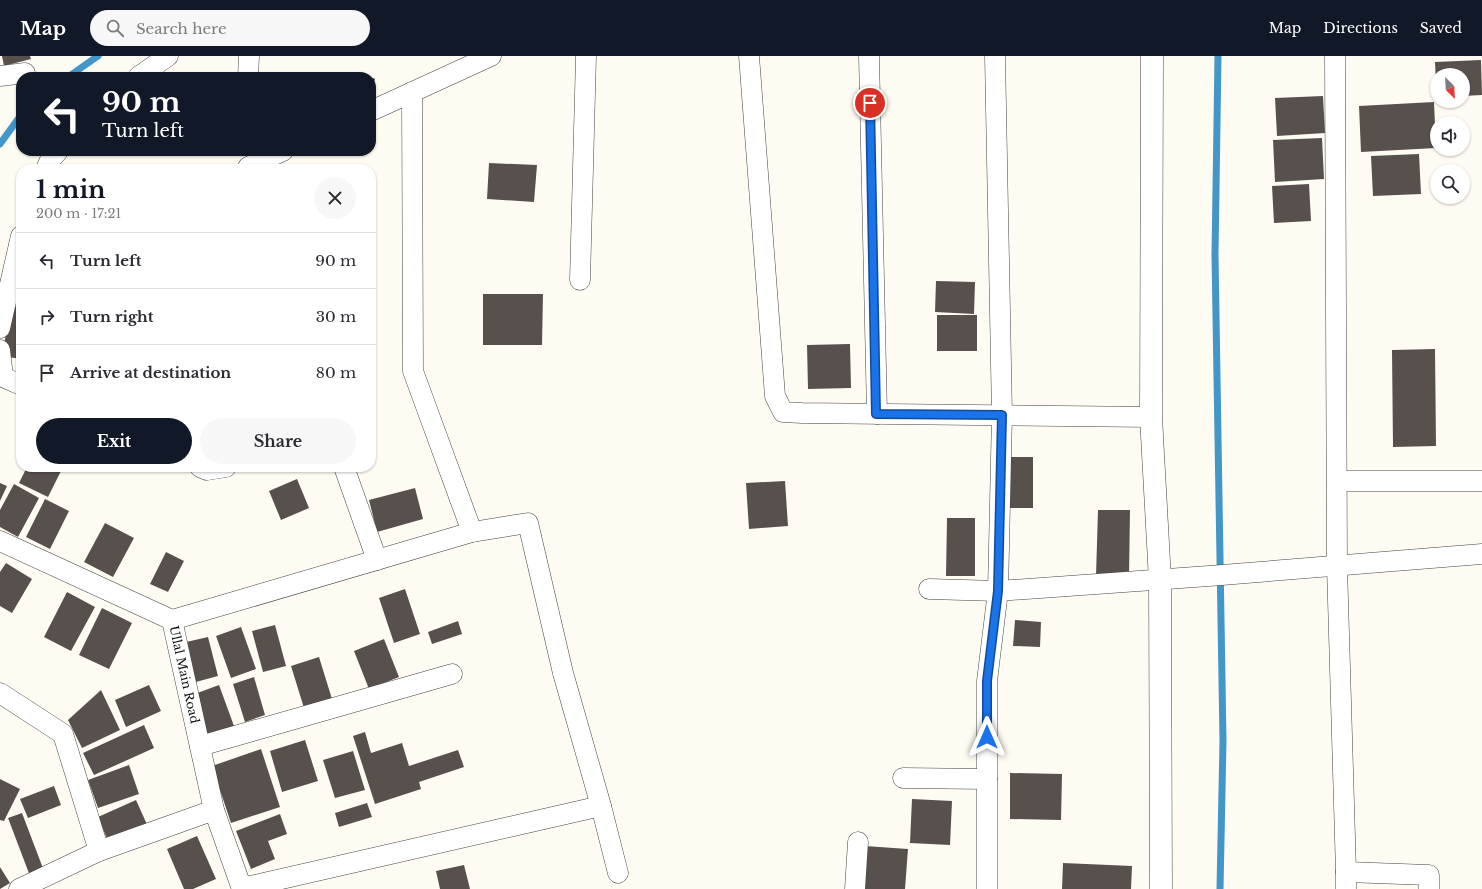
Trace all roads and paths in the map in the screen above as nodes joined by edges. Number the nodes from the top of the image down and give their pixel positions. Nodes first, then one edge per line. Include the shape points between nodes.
1 (168, 56) edge
2 (249, 56) edge
3 (491, 56) edge
4 (586, 56) edge
5 (750, 56) edge
6 (869, 56) edge
7 (995, 56) edge
8 (1152, 56) edge
9 (1335, 56) edge
10 (145, 72) edge
11 (248, 72) edge
12 (16, 74) edge
13 (0, 76) edge
14 (412, 92) junction
15 (376, 109) edge
16 (267, 156) edge
17 (248, 162) edge
18 (16, 270) edge
19 (580, 280) dead end
20 (0, 328) edge
21 (0, 350) edge
22 (16, 382) edge
23 (876, 414) junction
24 (1002, 415) junction
25 (1151, 417) junction
26 (346, 472) edge
27 (1337, 481) junction
28 (1482, 481) edge
29 (472, 532) junction
30 (0, 541) edge
31 (1482, 554) edge
32 (377, 560) junction
33 (1337, 566) junction
34 (1160, 580) junction
35 (929, 589) dead end
36 (998, 591) junction
37 (172, 620) junction
38 (452, 674) dead end
39 (0, 693) edge
40 (200, 746) junction
41 (904, 778) dead end
42 (987, 779) junction
43 (601, 806) junction
44 (214, 810) junction
45 (858, 842) dead end
46 (99, 851) junction
47 (618, 873) dead end
48 (1346, 880) edge
49 (19, 889) edge
50 (242, 889) edge
51 (855, 889) edge
52 (987, 889) edge
53 (1161, 889) edge
54 (1429, 889) edge

1 - 10 street
2 - 11 street
3 - 14 street
4 - 19 street
5 - 23 street via 775,396 782,412
6 - 23 street
7 - 24 street
8 - 25 street
9 - 27 street
12 - 13 street
14 - 15 street
14 - 29 street via 413,371
16 - 17 street
18 - 20 street
21 - 22 street via 3,376
23 - 24 street
24 - 25 street
24 - 36 street
25 - 34 street
26 - 32 street
27 - 28 street
27 - 33 street
29 - 32 street
29 - 43 street via 528,523 563,673
30 - 37 street, Ullal Main Road
31 - 33 street
32 - 37 street
33 - 34 street
33 - 48 street
34 - 36 street
34 - 53 street
35 - 36 street
36 - 42 street via 987,681
37 - 40 street, Ullal Main Road
38 - 40 street
39 - 46 street via 62,734
40 - 44 street, Ullal Main Road
41 - 42 street
42 - 52 street
43 - 47 street
43 - 50 street
44 - 46 street
44 - 50 street, Ullal Main Road
45 - 51 street
46 - 49 street
48 - 54 street via 1429,875

